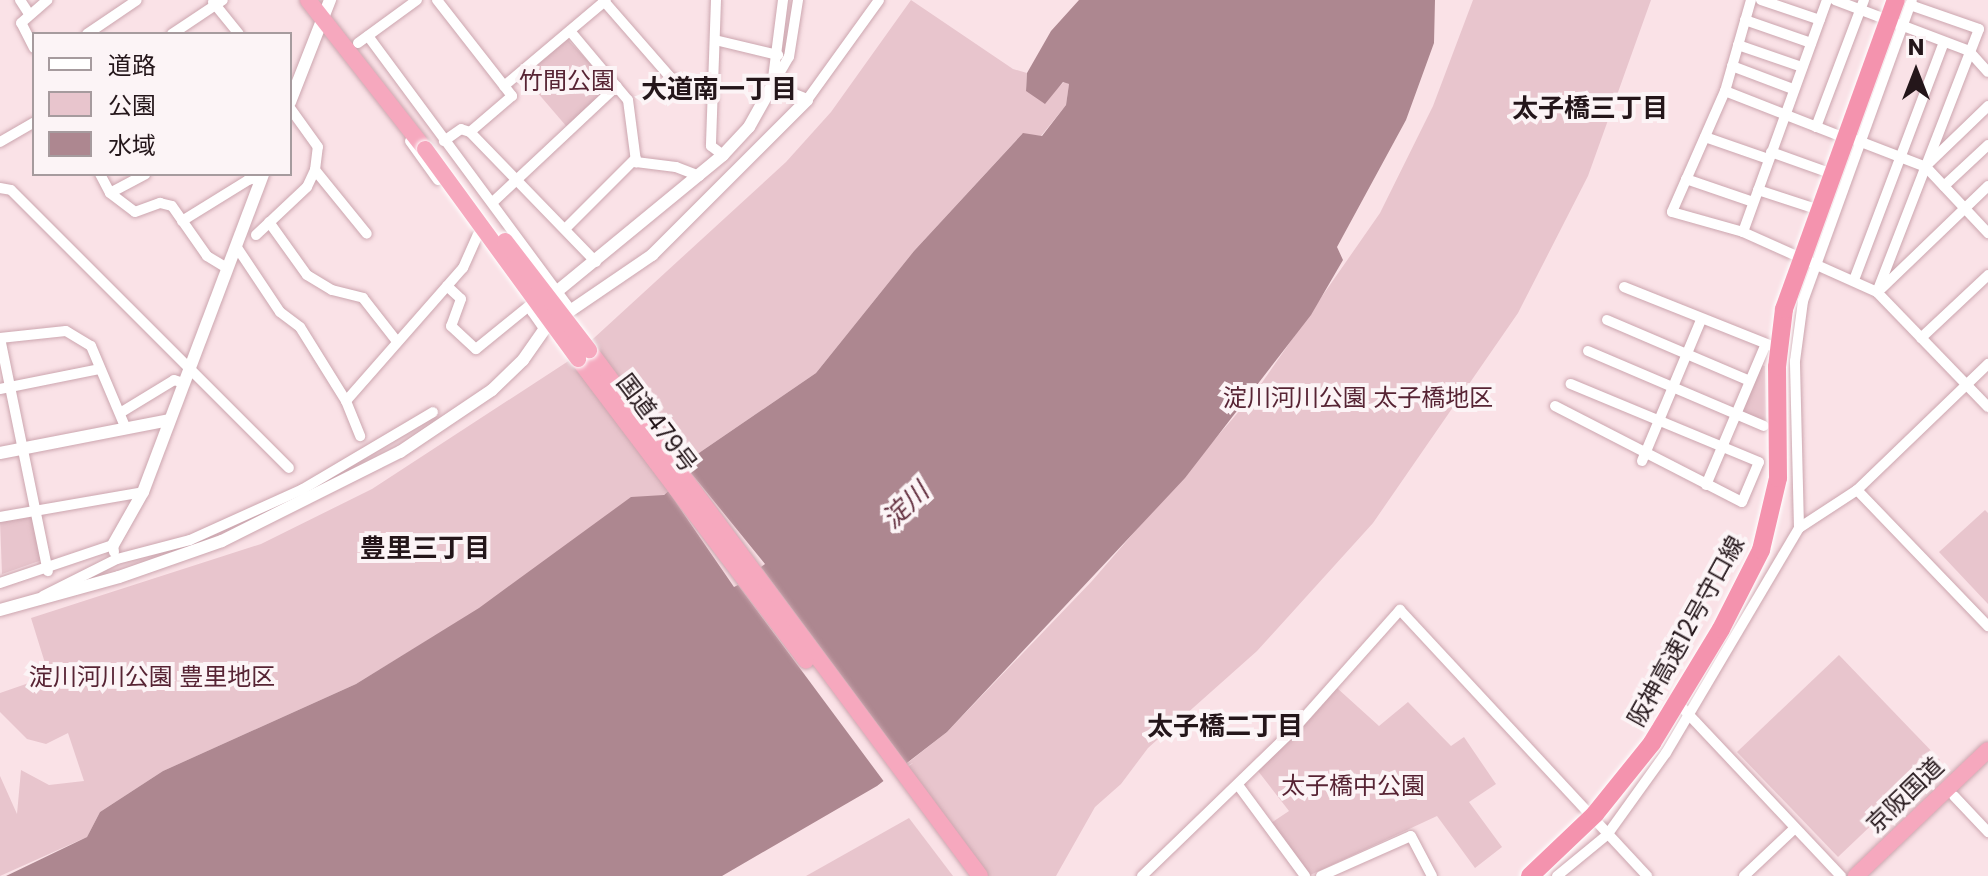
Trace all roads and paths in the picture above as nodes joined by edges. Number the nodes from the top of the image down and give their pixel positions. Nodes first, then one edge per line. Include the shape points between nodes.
1 (20, 0) edge
2 (47, 0) edge
3 (137, 0) edge
4 (308, 0) edge
5 (417, 0) edge
6 (437, 0) edge
7 (716, 0) edge
8 (783, 0) edge
9 (798, 0) edge
10 (879, 0) edge
11 (1751, 0) edge
12 (1761, 0) edge
13 (1827, 0) edge
14 (1835, 0) edge
15 (1889, 0) edge
16 (604, 1) edge
17 (1907, 1) edge
18 (217, 2) edge
19 (1862, 5) edge
20 (325, 6) edge
21 (29, 14) junction
22 (1883, 18) junction
23 (1745, 20) junction
24 (1820, 20) junction
25 (1903, 27) junction
26 (570, 31) junction
27 (90, 32) edge
28 (175, 32) edge
29 (238, 32) edge
30 (715, 40) junction
31 (1944, 42) junction
32 (1811, 43) junction
33 (1738, 45) junction
34 (32, 46) edge
35 (361, 46) junction
36 (1969, 51) junction
37 (778, 55) junction
38 (1732, 66) junction
39 (1802, 67) junction
40 (1988, 72) edge
41 (504, 86) junction
42 (617, 86) junction
43 (772, 86) junction
44 (1793, 89) junction
45 (1725, 91) junction
46 (292, 95) edge
47 (712, 95) junction
48 (292, 100) edge
49 (807, 100) junction
50 (1988, 106) edge
51 (1784, 113) junction
52 (32, 123) edge
53 (1816, 127) junction
54 (470, 132) junction
55 (1841, 134) junction
56 (1705, 137) junction
57 (0, 142) edge
58 (1860, 143) junction
59 (1988, 145) edge
60 (434, 146) junction
61 (723, 155) junction
62 (1770, 156) junction
63 (1901, 157) junction
64 (636, 158) junction
65 (1926, 167) junction
66 (315, 170) junction
67 (1827, 172) junction
68 (101, 176) edge
69 (141, 176) edge
70 (262, 176) edge
71 (699, 176) junction
72 (516, 179) junction
73 (1686, 179) junction
74 (1944, 186) junction
75 (1988, 186) edge
76 (0, 188) edge
77 (1758, 190) junction
78 (110, 193) junction
79 (494, 201) junction
80 (1753, 202) junction
81 (1813, 208) junction
82 (1965, 208) junction
83 (182, 221) junction
84 (269, 222) junction
85 (565, 229) junction
86 (1743, 232) junction
87 (1988, 233) edge
88 (367, 234) dead end
89 (256, 235) dead end
90 (478, 235) junction
91 (236, 246) junction
92 (1796, 254) junction
93 (596, 262) junction
94 (1815, 262) junction
95 (227, 268) junction
96 (1988, 275) edge
97 (1854, 280) junction
98 (447, 286) junction
99 (1624, 287) dead end
100 (557, 291) junction
101 (1877, 292) junction
102 (531, 308) junction
103 (571, 310) junction
104 (1607, 320) dead end
105 (1701, 320) junction
106 (545, 328) junction
107 (0, 338) edge
108 (1921, 338) junction
109 (395, 339) junction
110 (1768, 346) junction
111 (1588, 351) dead end
112 (1687, 353) junction
113 (1988, 364) edge
114 (99, 369) junction
115 (189, 369) junction
116 (1750, 381) junction
117 (184, 383) junction
118 (1571, 384) dead end
119 (1966, 384) junction
120 (5, 388) edge
121 (1672, 389) junction
122 (346, 401) junction
123 (1555, 406) dead end
124 (1988, 407) edge
125 (433, 412) dead end
126 (120, 413) junction
127 (1736, 413) junction
128 (169, 420) junction
129 (1659, 421) junction
130 (1764, 426) dead end
131 (126, 429) junction
132 (360, 436) dead end
133 (1722, 447) junction
134 (23, 449) junction
135 (0, 453) edge
136 (1644, 457) junction
137 (289, 468) dead end
138 (1706, 485) junction
139 (1857, 490) junction
140 (143, 492) junction
141 (36, 510) junction
142 (0, 517) edge
143 (1799, 528) junction
144 (113, 545) junction
145 (117, 559) junction
146 (48, 571) junction
147 (0, 583) edge
148 (38, 600) junction
149 (0, 610) edge
150 (1988, 626) edge
151 (1673, 698) junction
152 (1690, 716) junction
153 (1988, 750) edge
154 (1988, 763) edge
155 (1238, 785) junction
156 (1954, 796) junction
157 (1591, 814) junction
158 (1795, 828) junction
159 (1988, 832) edge
160 (1607, 835) junction
161 (967, 876) edge
162 (980, 876) edge
163 (1142, 876) edge
164 (1305, 876) edge
165 (1321, 876) edge
166 (1432, 876) edge
167 (1521, 876) edge
168 (1530, 876) edge
169 (1546, 876) edge
170 (1557, 876) edge
171 (1647, 876) edge
172 (1744, 876) edge
173 (1841, 876) edge
174 (1856, 876) edge
175 (1871, 876) edge

1 - 21 street
2 - 21 street
3 - 27 street
4 - 20 highway
5 - 35 street
6 - 41 street
7 - 30 street
8 - 37 street
9 - 43 street via 789,57
10 - 49 street
11 - 23 street
12 - 24 street
13 - 24 street
14 - 19 street
15 - 22 street
16 - 26 street
16 - 47 street via 671,78
17 - 25 street
17 - 36 street via 1979,29
17 - 168 highway, 阪神高速12号守口線, bridge via 1784,309 1777,367 1778,478 1761,550 1652,743 1595,814
17 - 169 highway, 阪神高速12号守口線 via 1795,312 1789,349 1790,481 1772,554 1698,691 1653,760 1601,823
18 - 28 street
18 - 29 street
19 - 22 street
19 - 53 street
20 - 35 highway, 国道479号
20 - 46 street
21 - 34 street via 21,32
22 - 25 street
22 - 55 street
23 - 32 street
23 - 33 street
24 - 32 street
25 - 31 street
25 - 58 street
26 - 41 street
26 - 42 street
30 - 37 street
30 - 47 street
31 - 36 street
31 - 63 street
32 - 39 street
33 - 38 street
33 - 39 street
35 - 60 highway, 国道479号
35 - 60 street
35 - 90 street
36 - 40 street
36 - 65 street
37 - 43 street
38 - 44 street
38 - 45 street
39 - 44 street
41 - 54 street via 512,96
42 - 64 street via 628,100
42 - 72 street
43 - 49 street
43 - 61 street via 749,127
44 - 51 street
45 - 51 street
45 - 56 street
47 - 61 street via 711,146
48 - 66 street via 318,147
49 - 103 street via 652,255
50 - 65 street
51 - 53 street
51 - 62 street
52 - 57 street
53 - 55 street
54 - 60 street via 461,129
54 - 72 street
55 - 58 street
55 - 67 street
56 - 62 street
56 - 73 street
58 - 63 street
58 - 94 street
59 - 74 street
60 - 79 street
60 - 161 highway, 国道479号, bridge
60 - 162 highway, 国道479号, bridge
61 - 71 street
62 - 67 street
62 - 77 street
63 - 65 street
63 - 97 street
64 - 71 street via 642,165 676,167
64 - 85 street
65 - 74 street
65 - 101 street
66 - 84 street via 307,187
66 - 88 street
67 - 81 street
68 - 78 street
69 - 78 street
70 - 83 street
70 - 91 street
71 - 93 street
72 - 79 street
72 - 85 street
73 - 80 street
73 - 86 street via 1672,212
74 - 82 street
75 - 82 street
76 - 115 street via 11,190
77 - 80 street
77 - 81 street
78 - 83 street via 135,212 160,203 172,206
79 - 100 street
80 - 86 street
81 - 92 street
82 - 87 street
82 - 101 street
83 - 95 street via 207,256
84 - 89 street
84 - 109 street via 307,275 332,290 363,298
85 - 93 street
86 - 92 street
90 - 98 street via 463,268
90 - 102 street
91 - 95 street
91 - 122 street via 280,312 300,327
92 - 94 street
92 - 110 street
93 - 100 street
94 - 97 street
94 - 143 street via 1803,301 1795,361
95 - 115 street
96 - 108 street
97 - 101 street
98 - 102 street via 461,299 451,326 476,349
98 - 109 street
99 - 105 street
100 - 102 street
100 - 103 street
101 - 108 street
102 - 106 street
103 - 106 street
104 - 112 street
105 - 110 street
105 - 112 street
106 - 148 street via 523,360 492,390 373,466 222,541
107 - 114 street via 66,331 91,346
107 - 120 street
108 - 119 street
109 - 122 street
110 - 116 street
110 - 151 street via 1772,475 1764,525
111 - 121 street
112 - 116 street
112 - 121 street
113 - 119 street
114 - 120 street
114 - 126 street
115 - 117 street
115 - 137 street
116 - 127 street
117 - 126 street via 174,380
117 - 128 street
118 - 129 street
119 - 124 street
119 - 139 street
120 - 134 street
121 - 127 street
121 - 129 street
122 - 132 street
123 - 136 street
125 - 145 street via 303,489 190,540
126 - 131 street
127 - 130 street
127 - 133 street
128 - 131 street
128 - 140 street
129 - 133 street
129 - 136 street
131 - 134 street
133 - 138 street
133 - 138 street via 1759,462 1742,502
134 - 135 street
134 - 141 street
136 - 138 street
139 - 143 street
139 - 150 street
140 - 141 street
140 - 144 street
141 - 142 street
141 - 146 street
143 - 152 street
144 - 145 street
144 - 146 street
145 - 148 street
146 - 147 street
148 - 149 street
151 - 152 street
151 - 157 street
152 - 158 street
152 - 160 street
153 - 174 highway, 京阪国道
154 - 156 highway, 京阪国道
155 - 157 street via 1400,610
155 - 163 street
155 - 164 street
156 - 159 street
156 - 175 highway, 京阪国道
157 - 160 street
157 - 167 street
158 - 172 street
158 - 173 street
160 - 170 street
160 - 171 street
165 - 166 street via 1411,836

